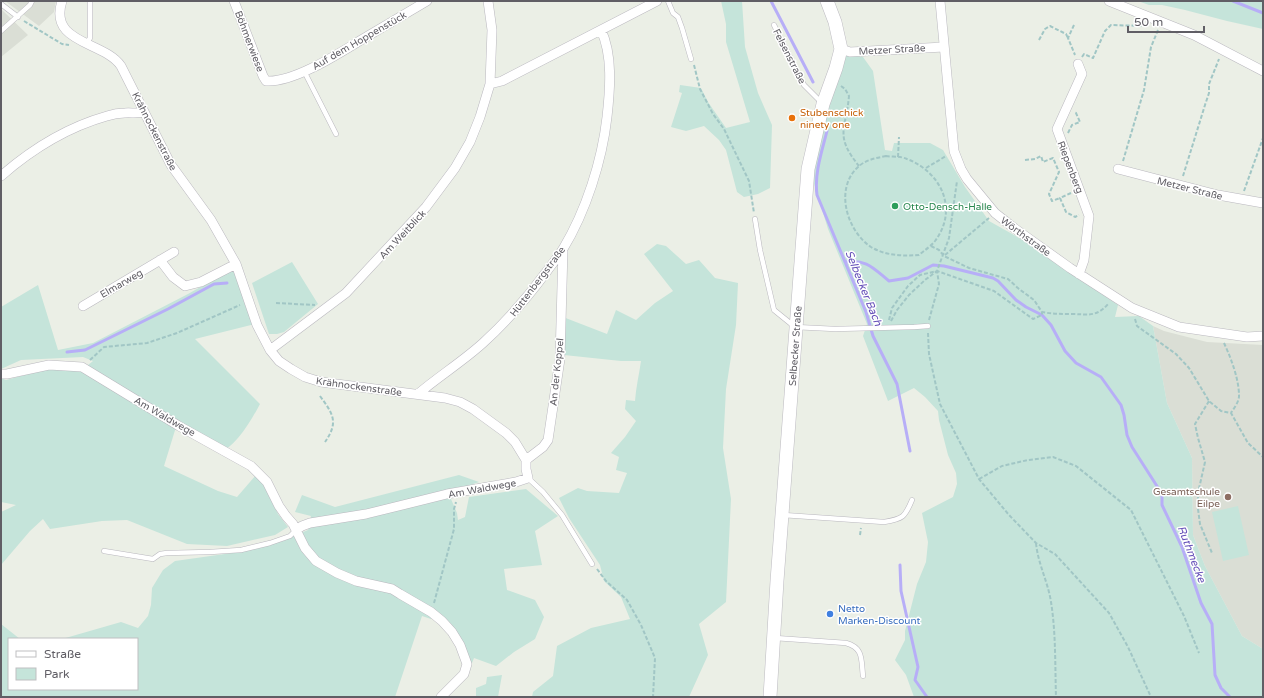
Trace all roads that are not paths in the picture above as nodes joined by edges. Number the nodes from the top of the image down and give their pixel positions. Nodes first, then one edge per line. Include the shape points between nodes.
1 (32, 1) edge
2 (62, 1) edge
3 (90, 1) edge
4 (234, 1) edge
5 (427, 1) edge
6 (488, 1) edge
7 (657, 1) edge
8 (668, 1) edge
9 (827, 1) edge
10 (940, 1) edge
11 (1109, 1) edge
12 (1, 4) edge
13 (18, 17) junction
14 (774, 25) dead end
15 (601, 30) junction
16 (1, 31) edge
17 (86, 44) junction
18 (944, 47) junction
19 (841, 49) junction
20 (691, 59) road end
21 (1078, 64) road end
22 (304, 71) junction
23 (1263, 71) edge
24 (266, 81) joint
25 (490, 84) junction
26 (823, 104) junction
27 (143, 111) junction
28 (336, 134) dead end
29 (1119, 170) road end
30 (1, 176) edge
31 (1263, 204) edge
32 (755, 219) road end
33 (563, 249) junction
34 (174, 252) dead end
35 (160, 260) junction
36 (236, 264) junction
37 (1079, 274) junction
38 (83, 306) dead end
39 (928, 326) road end
40 (796, 327) junction
41 (1263, 336) edge
42 (270, 350) junction
43 (1, 374) edge
44 (418, 394) junction
45 (526, 460) junction
46 (528, 478) junction
47 (912, 500) dead end
48 (782, 515) junction
49 (296, 530) junction
50 (104, 552) dead end
51 (592, 564) road end
52 (773, 638) junction
53 (862, 676) dead end
54 (441, 697) edge
55 (770, 697) edge

1 - 13 lane
2 - 17 street, Krähnockenstraße via 59,10 64,28
3 - 17 lane via 90,38
4 - 24 street, Böhmerwiese
5 - 22 street, Auf dem Hoppenstück
6 - 25 street, Am Weitblick via 492,30
7 - 15 street
8 - 20 lane via 673,13 678,17
9 - 19 main road, Selbecker Straße
10 - 18 street, Wörthstraße
11 - 23 street via 1194,35
12 - 13 lane
13 - 16 lane
14 - 26 lane, Felsenstraße via 804,85
15 - 25 street via 502,81
15 - 33 street, Hüttenbergstraße via 610,71 606,125 593,180 578,221
17 - 27 street, Krähnockenstraße via 118,61
18 - 19 street, Metzer Straße via 850,52
18 - 37 street, Wörthstraße via 954,151 967,179 995,213
19 - 26 main road, Selbecker Straße
21 - 37 street, Riepenberg via 1082,74 1056,129 1089,216 1084,260
22 - 24 street, Auf dem Hoppenstück
22 - 28 lane
25 - 42 street, Am Weitblick via 472,136 455,168 426,207 346,293
26 - 40 main road, Selbecker Straße via 808,169
27 - 30 street via 137,114 124,112 107,116 58,135
27 - 36 street, Krähnockenstraße via 171,165 211,220
29 - 31 street, Metzer Straße
32 - 40 lane via 774,310
33 - 44 street, Hüttenbergstraße via 509,318 481,345
33 - 45 street, An der Koppel via 560,359 548,440 540,450
34 - 35 street, Elmarweg
35 - 36 street via 173,277 185,286 201,282
35 - 38 street, Elmarweg
36 - 42 street, Krähnockenstraße via 257,325
37 - 41 street, Wörthstraße via 1132,308 1179,327 1247,337
39 - 40 lane via 835,329
40 - 48 main road, Selbecker Straße
42 - 44 street, Krähnockenstraße via 279,361 291,369 321,382
43 - 49 street, Am Waldwege via 49,365 82,367 251,466 267,482 279,506
44 - 45 street, Krähnockenstraße via 460,402 473,409 506,432
45 - 46 street, Krähnockenstraße
46 - 49 street, Am Waldwege via 366,514 310,523
46 - 51 lane via 562,515
47 - 48 lane via 905,515 884,522
48 - 52 main road, Selbecker Straße
49 - 50 lane, Am Waldwege via 290,536 241,550 167,553 152,559
49 - 54 street via 305,548 316,561 356,581 392,589 431,612 452,632 467,664 464,674
52 - 53 lane via 854,645 860,654
52 - 55 main road, Selbecker Straße

